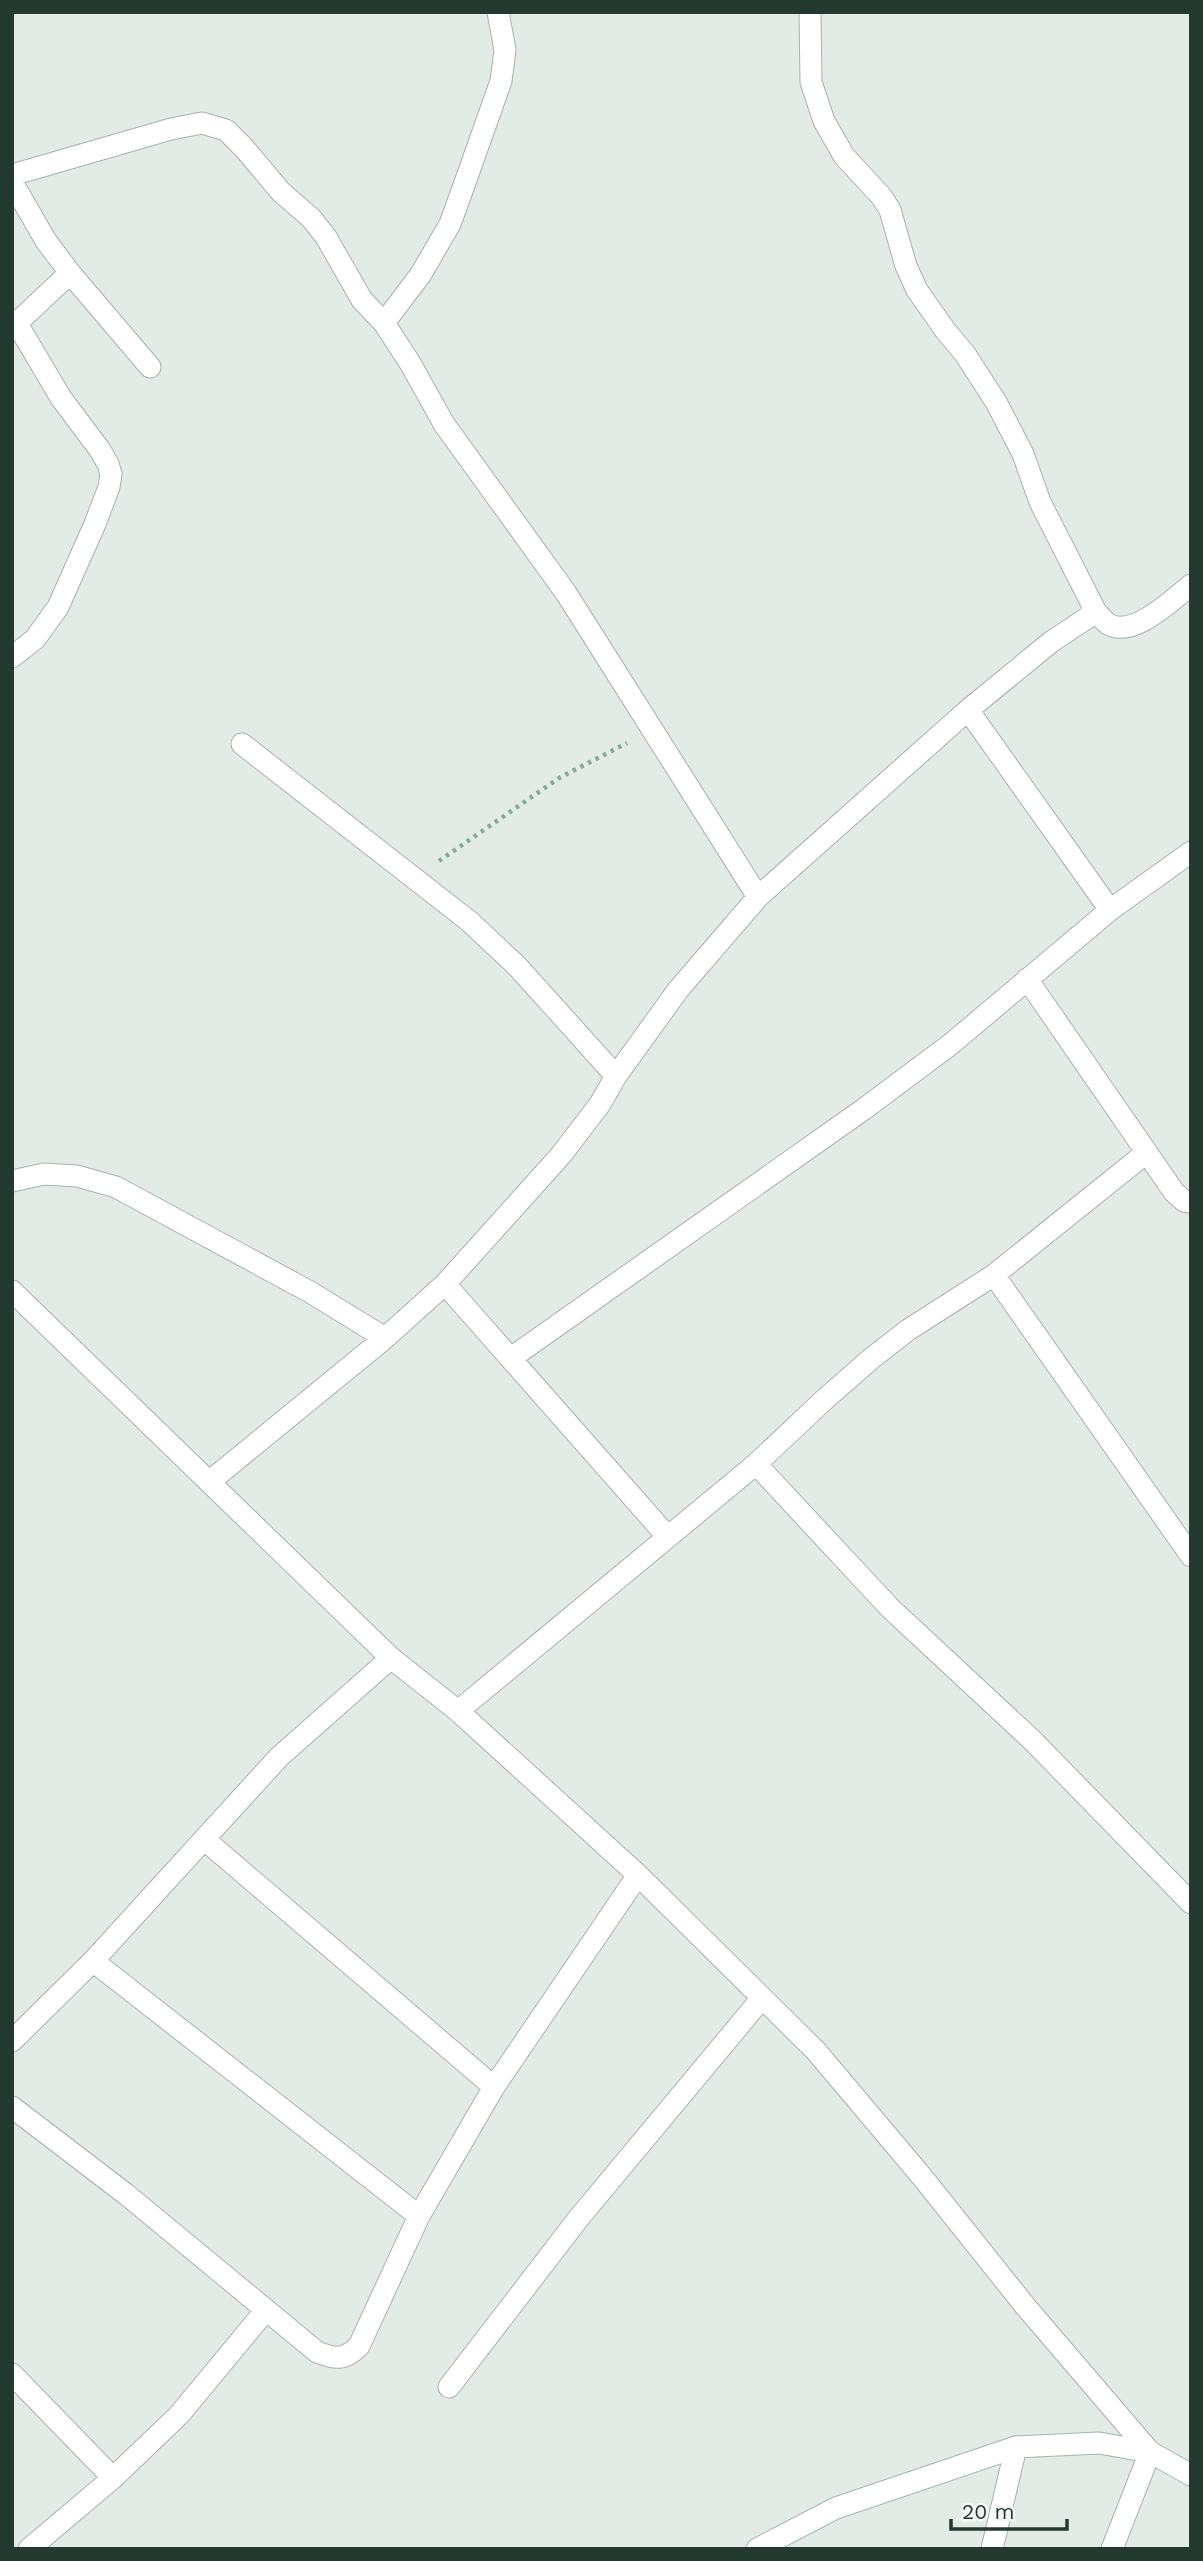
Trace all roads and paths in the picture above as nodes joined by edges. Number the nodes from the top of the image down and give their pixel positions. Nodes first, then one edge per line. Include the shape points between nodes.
1 (498, 12) edge
2 (810, 12) edge
3 (12, 175) edge
4 (12, 182) edge
5 (70, 273) junction
6 (384, 323) junction
7 (150, 367) dead end
8 (1191, 585) edge
9 (1096, 612) junction
10 (12, 657) edge
11 (968, 710) junction
12 (653, 730) junction
13 (242, 744) dead end
14 (1191, 852) edge
15 (416, 879) junction
16 (758, 897) junction
17 (1111, 910) junction
18 (1027, 979) junction
19 (616, 1076) junction
20 (1146, 1153) junction
21 (12, 1181) edge
22 (1191, 1202) edge
23 (994, 1275) junction
24 (445, 1284) junction
25 (12, 1291) edge
26 (385, 1338) junction
27 (511, 1358) junction
28 (756, 1464) junction
29 (209, 1482) junction
30 (667, 1536) junction
31 (1191, 1556) edge
32 (391, 1658) junction
33 (458, 1711) junction
34 (205, 1840) junction
35 (638, 1875) junction
36 (1191, 1903) edge
37 (93, 1961) junction
38 (762, 1998) junction
39 (12, 2041) edge
40 (494, 2087) junction
41 (12, 2107) edge
42 (419, 2216) junction
43 (266, 2310) junction
44 (12, 2374) edge
45 (449, 2387) dead end
46 (1016, 2447) junction
47 (1150, 2452) junction
48 (1191, 2475) edge
49 (113, 2478) junction
50 (29, 2549) edge
51 (757, 2549) edge
52 (992, 2549) edge
53 (1112, 2549) edge

1 - 6 street via 505,50 501,81 459,201 421,274
2 - 9 street via 811,82 824,121 844,156 890,210 917,289 996,402
3 - 6 street via 171,129 202,123 226,130 281,192 311,218 362,300
4 - 5 street
5 - 7 street
5 - 10 street via 20,320 19,327 111,474 95,524 58,607 35,639
6 - 12 street via 444,424 566,593
8 - 9 street via 1139,622 1109,625
9 - 11 street via 1051,642
11 - 16 street
11 - 17 street
12 - 15 path via 559,778
12 - 16 street
13 - 15 street
14 - 17 street
15 - 19 street via 517,966
16 - 19 street via 678,990
17 - 18 street
18 - 20 street
18 - 27 street via 864,1109
19 - 24 street via 561,1155
20 - 22 street via 1174,1192
20 - 23 street
21 - 26 street via 44,1174 77,1176 116,1187
23 - 28 street via 881,1351
23 - 31 street
24 - 26 street
24 - 27 street
25 - 29 street
26 - 29 street
27 - 30 street
28 - 30 street
28 - 36 street via 890,1608 1032,1740
29 - 32 street
30 - 33 street
32 - 33 street
32 - 34 street via 279,1757
33 - 35 street
34 - 37 street
34 - 40 street
35 - 38 street
35 - 40 street
37 - 39 street
37 - 42 street
38 - 45 street via 578,2219
38 - 47 street via 816,2051
40 - 42 street
41 - 43 street via 127,2194
42 - 43 street via 359,2346 350,2355 331,2357 317,2352
43 - 49 street via 179,2415
44 - 49 street
46 - 47 street via 1099,2442
46 - 51 street via 836,2508
46 - 52 street
47 - 48 street
47 - 53 street
49 - 50 street

